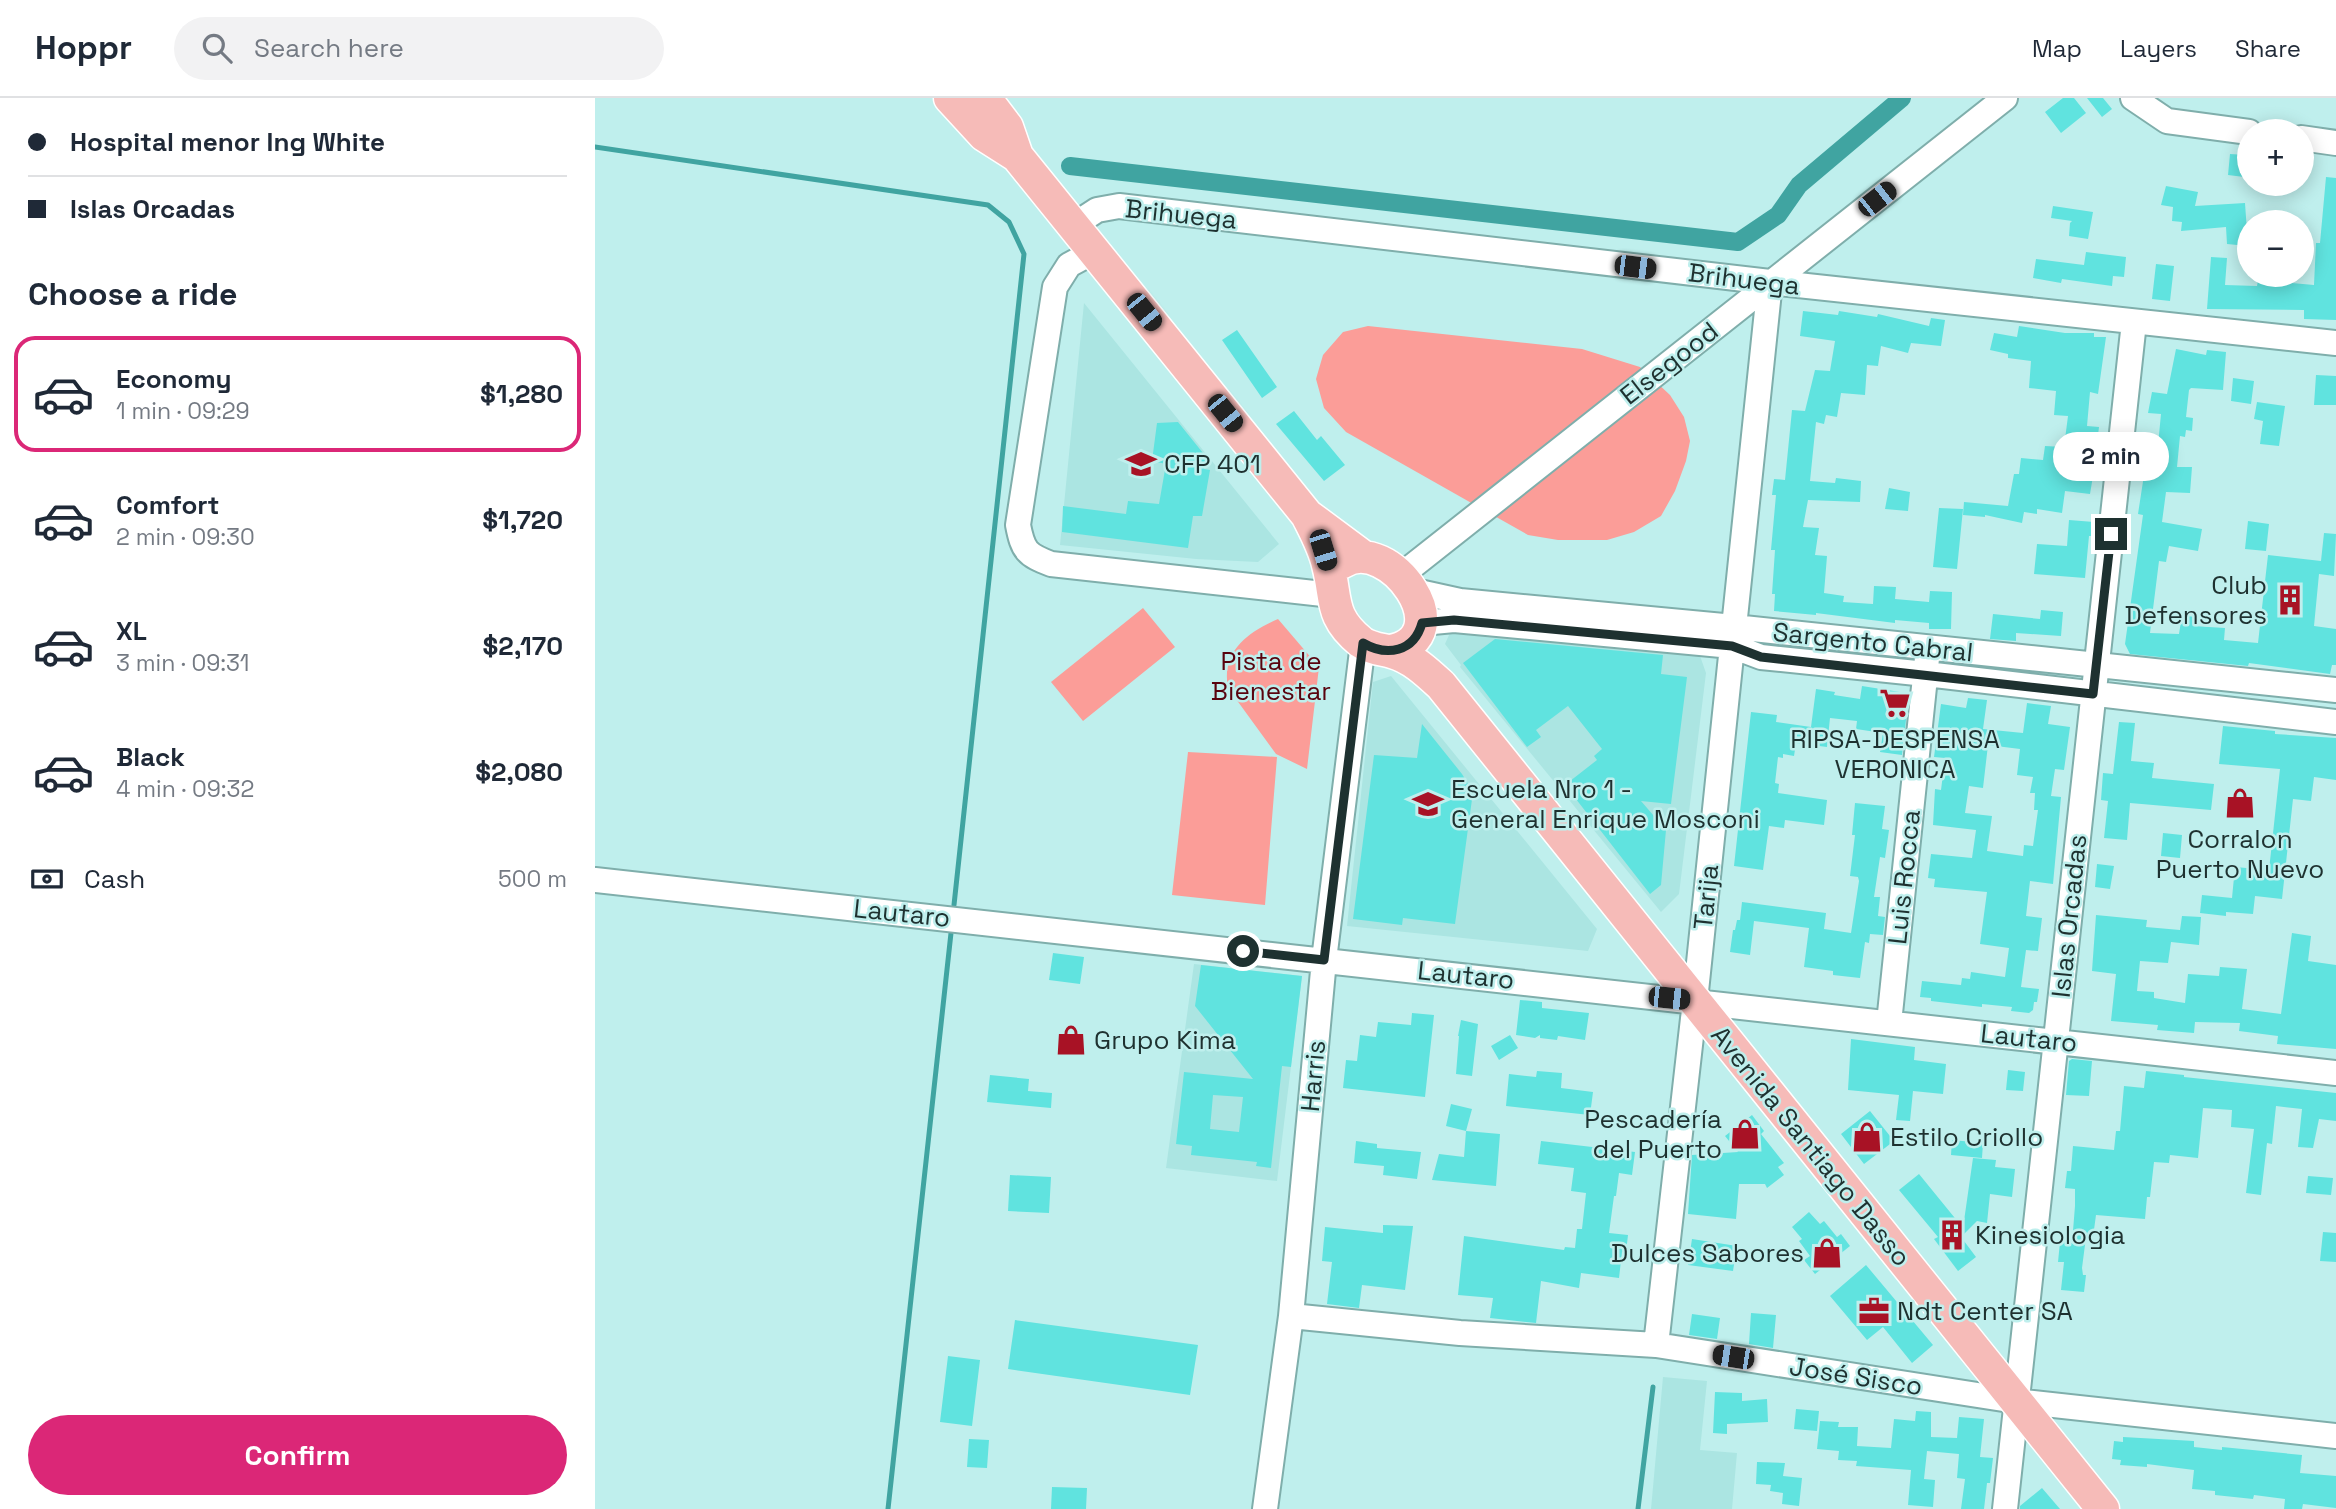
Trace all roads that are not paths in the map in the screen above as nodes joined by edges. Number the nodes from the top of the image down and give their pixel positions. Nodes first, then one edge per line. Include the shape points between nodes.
1 (950, 98) edge
2 (985, 98) edge
3 (2005, 98) edge
4 (2133, 98) edge
5 (2237, 130) edge
6 (2314, 140) edge
7 (2336, 143) edge
8 (1017, 156) junction
9 (1074, 225) junction
10 (1095, 251) junction
11 (1770, 282) junction
12 (2134, 322) junction
13 (2336, 343) edge
14 (1307, 515) junction
15 (1361, 555) junction
16 (1405, 583) junction
17 (1331, 589) junction
18 (1421, 628) junction
19 (1733, 636) junction
20 (1377, 647) junction
21 (1929, 648) junction
22 (2096, 666) junction
23 (1926, 674) junction
24 (1441, 685) junction
25 (2336, 690) edge
26 (2093, 694) junction
27 (2336, 722) edge
28 (595, 880) edge
29 (1324, 960) junction
30 (1695, 1001) junction
31 (1889, 1023) junction
32 (2056, 1041) junction
33 (2336, 1073) edge
34 (1291, 1316) junction
35 (1655, 1345) junction
36 (2016, 1401) junction
37 (2336, 1436) edge
38 (1265, 1509) edge
39 (2005, 1509) edge
40 (2103, 1509) edge

1 - 8 main road, Avenida Santiago Dasso via 984,135
2 - 8 main road, Avenida Santiago Dasso via 1007,127
3 - 11 street, Elsegood
4 - 5 street via 2167,121
6 - 7 street
8 - 9 main road, Avenida Santiago Dasso
9 - 10 main road, Avenida Santiago Dasso
9 - 11 street, Brihuega via 1097,210 1119,206
10 - 14 main road, Avenida Santiago Dasso
10 - 17 street via 1069,265 1055,287 1018,525 1022,545 1031,556 1051,565
11 - 12 street, Brihuega
11 - 16 street, Elsegood
11 - 19 street, Tarija
12 - 13 street, Brihuega
12 - 22 street, Islas Orcadas
14 - 15 main road, Avenida Santiago Dasso
14 - 17 main road, Avenida Santiago Dasso via 1323,550
15 - 16 main road, Avenida Santiago Dasso via 1381,562
15 - 17 main road via 1341,564 1334,572
16 - 18 main road, Avenida Santiago Dasso via 1421,614
16 - 19 street, Sargento Cabral via 1460,601
17 - 20 main road, Avenida Santiago Dasso via 1343,621
18 - 19 street, Sargento Cabral via 1454,620
18 - 20 main road via 1406,646
18 - 24 main road, Avenida Santiago Dasso via 1426,655
19 - 21 street, Sargento Cabral
19 - 23 street, Sargento Cabral via 1761,657
19 - 30 street, Tarija
20 - 24 main road, Avenida Santiago Dasso via 1416,664
20 - 29 street, Harris
21 - 22 street, Sargento Cabral
21 - 23 street, Luis Rocca
22 - 25 street, Sargento Cabral
22 - 26 street, Islas Orcadas
23 - 26 street, Sargento Cabral
23 - 31 street, Luis Rocca
24 - 30 main road, Avenida Santiago Dasso
26 - 27 street, Sargento Cabral
26 - 32 street, Islas Orcadas
28 - 29 street, Lautaro
29 - 30 street, Lautaro
29 - 34 street, Harris
30 - 31 street, Lautaro
30 - 35 street, Tarija
30 - 36 main road, Avenida Santiago Dasso
31 - 32 street, Lautaro
32 - 33 street, Lautaro
32 - 36 street, Islas Orcadas
34 - 35 street, José Sisco via 1460,1333
34 - 38 street, Harris
35 - 36 street, José Sisco
36 - 37 street, José Sisco
36 - 39 street, Islas Orcadas
36 - 40 main road, Avenida Santiago Dasso

